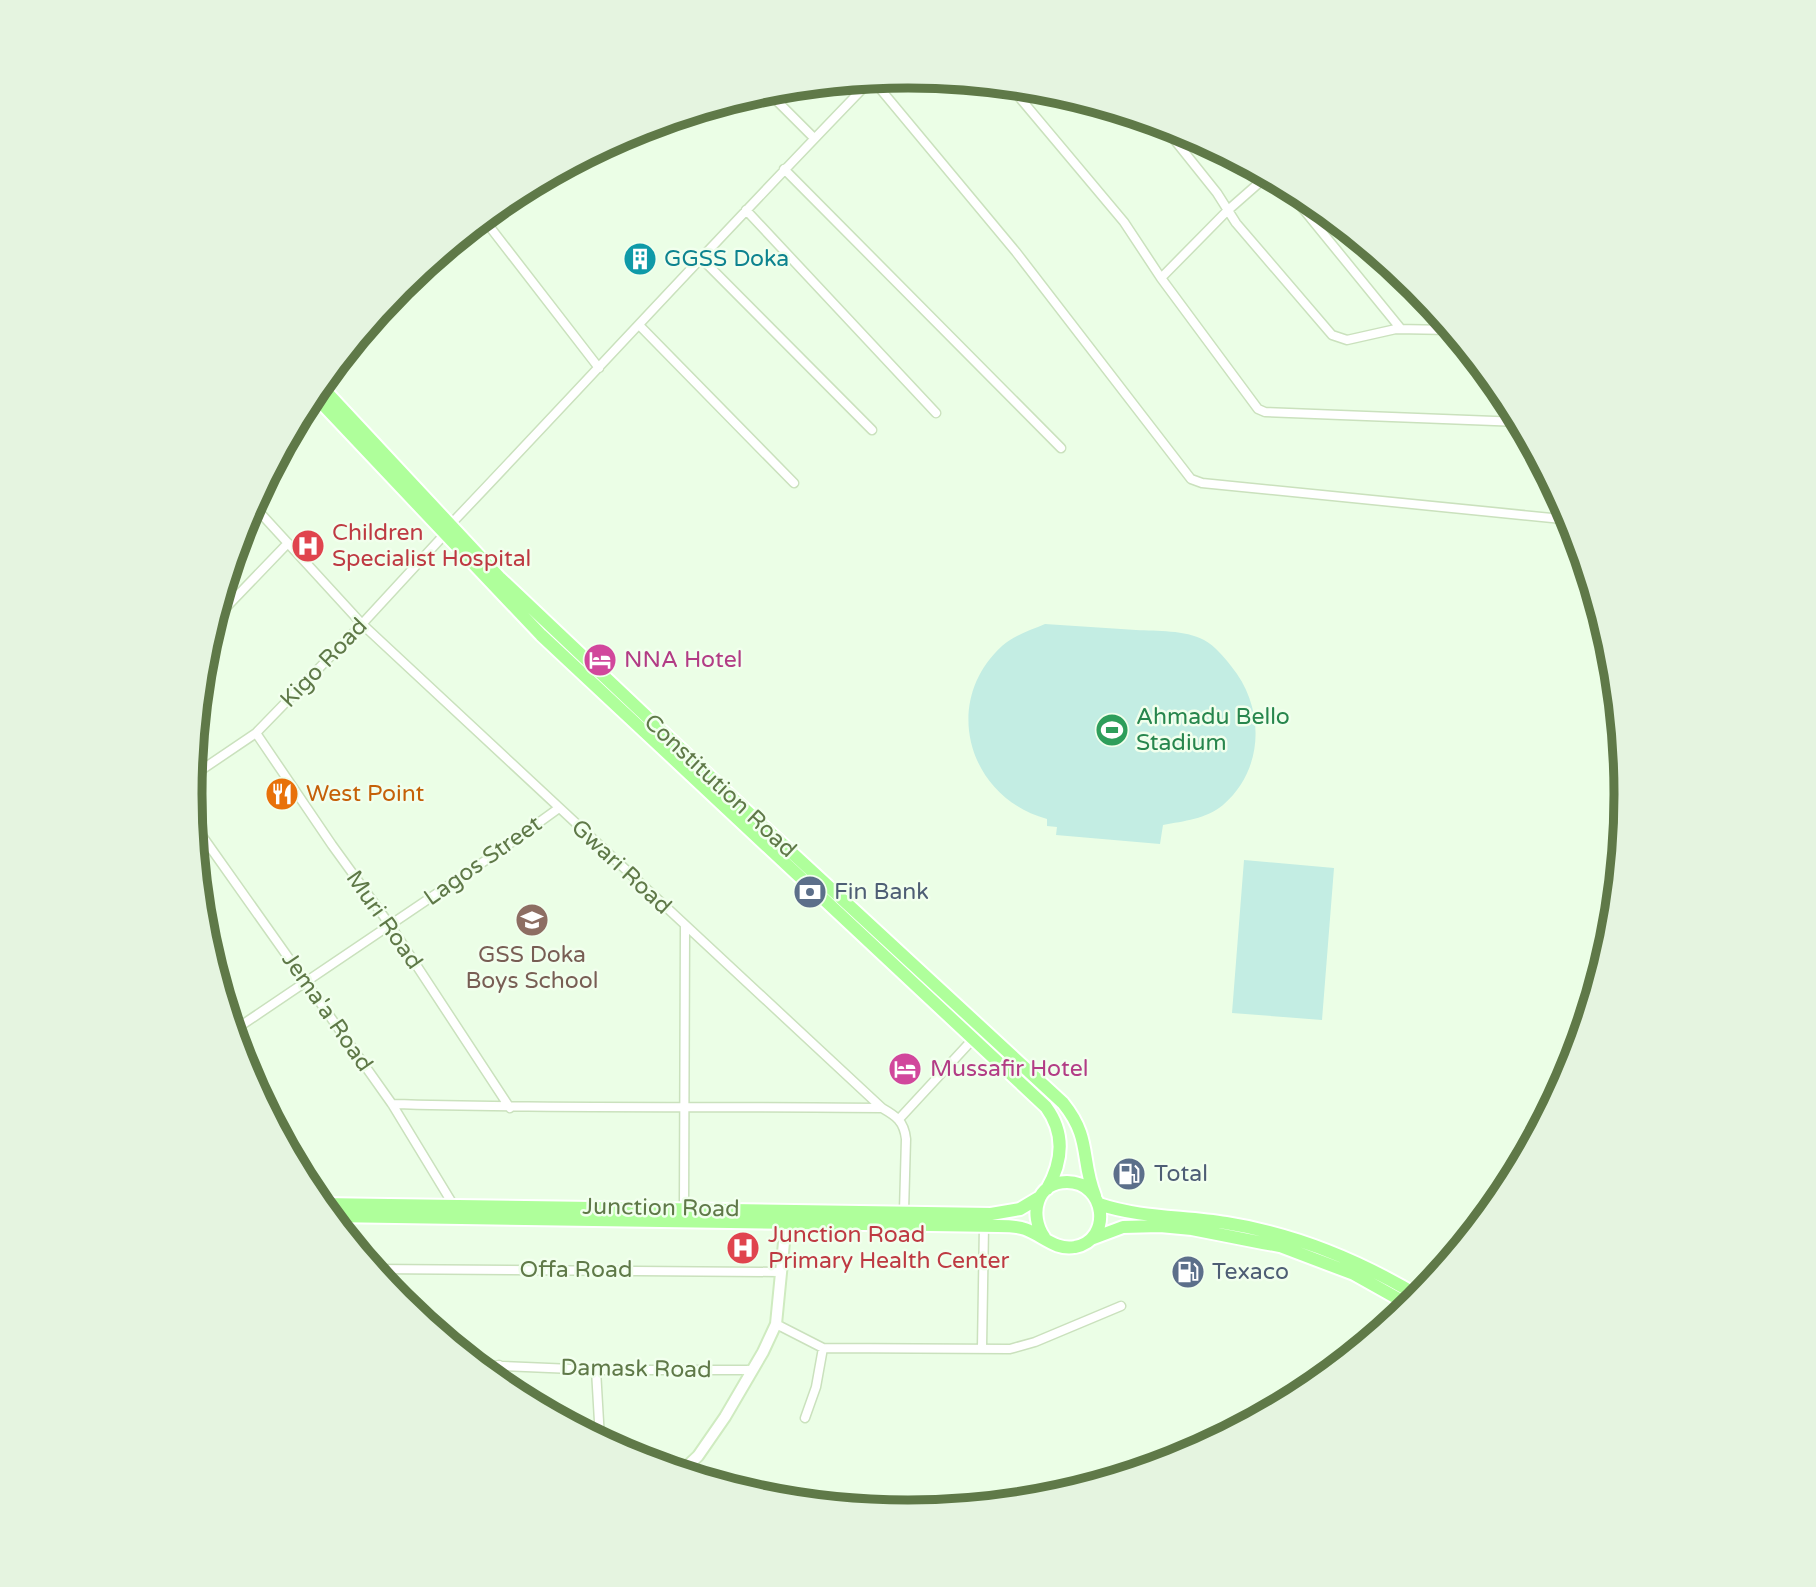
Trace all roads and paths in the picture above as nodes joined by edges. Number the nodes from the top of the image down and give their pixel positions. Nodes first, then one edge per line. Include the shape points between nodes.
1 (862, 89) edge
2 (880, 89) edge
3 (1019, 97) edge
4 (776, 100) edge
5 (814, 138) junction
6 (1174, 140) edge
7 (784, 169) junction
8 (1260, 182) edge
9 (1302, 207) edge
10 (746, 210) junction
11 (1227, 211) junction
12 (488, 226) edge
13 (700, 257) junction
14 (1161, 278) junction
15 (639, 324) junction
16 (1401, 329) junction
17 (1440, 330) edge
18 (599, 369) junction
19 (327, 393) edge
20 (321, 402) edge
21 (936, 413) dead end
22 (1507, 422) edge
23 (872, 430) dead end
24 (1061, 448) dead end
25 (794, 483) dead end
26 (260, 513) edge
27 (1558, 519) edge
28 (447, 530) junction
29 (288, 543) junction
30 (227, 606) edge
31 (362, 624) junction
32 (256, 733) junction
33 (203, 769) edge
34 (559, 808) junction
35 (204, 838) edge
36 (821, 888) junction
37 (390, 925) junction
38 (685, 927) junction
39 (306, 982) junction
40 (241, 1026) edge
41 (974, 1038) junction
42 (392, 1104) junction
43 (686, 1105) junction
44 (510, 1108) junction
45 (882, 1108) junction
46 (900, 1118) junction
47 (1044, 1193) junction
48 (1097, 1200) junction
49 (454, 1206) junction
50 (337, 1208) edge
51 (337, 1208) edge
52 (684, 1208) junction
53 (904, 1211) junction
54 (786, 1222) junction
55 (984, 1225) junction
56 (1044, 1237) junction
57 (1091, 1239) junction
58 (387, 1269) edge
59 (779, 1272) junction
60 (1409, 1291) edge
61 (1400, 1300) edge
62 (1121, 1306) dead end
63 (776, 1324) junction
64 (823, 1348) junction
65 (982, 1348) junction
66 (493, 1365) edge
67 (499, 1365) junction
68 (499, 1369) edge
69 (596, 1370) junction
70 (751, 1370) junction
71 (805, 1418) dead end
72 (599, 1429) edge
73 (689, 1464) edge

1 - 5 street, Kigo Road
2 - 27 street via 1016,252 1191,480
3 - 14 street via 1124,222
4 - 5 street
5 - 7 street, Kigo Road
6 - 11 street
7 - 10 street, Kigo Road
7 - 24 street
8 - 11 street
9 - 16 street
10 - 13 street, Kigo Road
10 - 21 street
11 - 14 street
11 - 16 street via 1332,335 1347,340
12 - 18 street
13 - 15 street, Kigo Road
13 - 23 street
14 - 22 street via 1254,405 1265,412
15 - 18 street, Kigo Road
15 - 25 street
16 - 17 street
18 - 28 street, Kigo Road
19 - 28 main road, Constitution Road
20 - 28 main road, Constitution Road
26 - 29 street, Gwari Road
28 - 31 street, Kigo Road
28 - 36 main road, Constitution Road
29 - 30 street
29 - 31 street, Gwari Road
31 - 32 street, Kigo Road
31 - 34 street, Gwari Road
32 - 33 street, Kigo Road
32 - 37 street, Muri Road
34 - 37 street, Lagos Street
34 - 38 street, Gwari Road
35 - 39 street, Jema'a Road
36 - 41 main road, Constitution Road
36 - 48 main road, Constitution Road via 1063,1103 1083,1135 1088,1177
37 - 39 street, Lagos Street
37 - 44 street, Muri Road
38 - 43 street
38 - 45 street, Gwari Road
39 - 40 street, Lagos Street
39 - 42 street, Jema'a Road
41 - 46 street
41 - 47 main road, Constitution Road via 1036,1096 1059,1129 1060,1153
42 - 44 street, Gwari Road
42 - 49 street, Jema'a Road
43 - 44 street, Gwari Road
43 - 45 street, Gwari Road
43 - 52 street
45 - 46 street, Gwari Road
46 - 53 street via 906,1139
47 - 48 main road via 1056,1184 1078,1183
47 - 53 main road, Junction Road via 1020,1209 1004,1213
47 - 56 main road via 1035,1218
48 - 57 main road via 1100,1223
48 - 60 main road via 1136,1214 1230,1223 1317,1245
49 - 50 main road, Junction Road
49 - 52 main road, Junction Road
51 - 54 main road, Junction Road
52 - 53 main road, Junction Road
54 - 55 main road, Junction Road
54 - 59 street
55 - 56 main road, Junction Road via 1022,1228
55 - 65 street
56 - 57 main road via 1062,1248
57 - 61 main road via 1123,1227 1160,1226 1272,1244 1354,1274
58 - 59 street, Offa Road
59 - 63 street
62 - 65 street via 1035,1342 1010,1349
63 - 64 street
63 - 70 street
64 - 65 street
64 - 71 street
66 - 67 street, Damask Road
67 - 68 street
67 - 69 street, Damask Road
69 - 70 street, Damask Road
69 - 72 street
70 - 73 street via 718,1427

